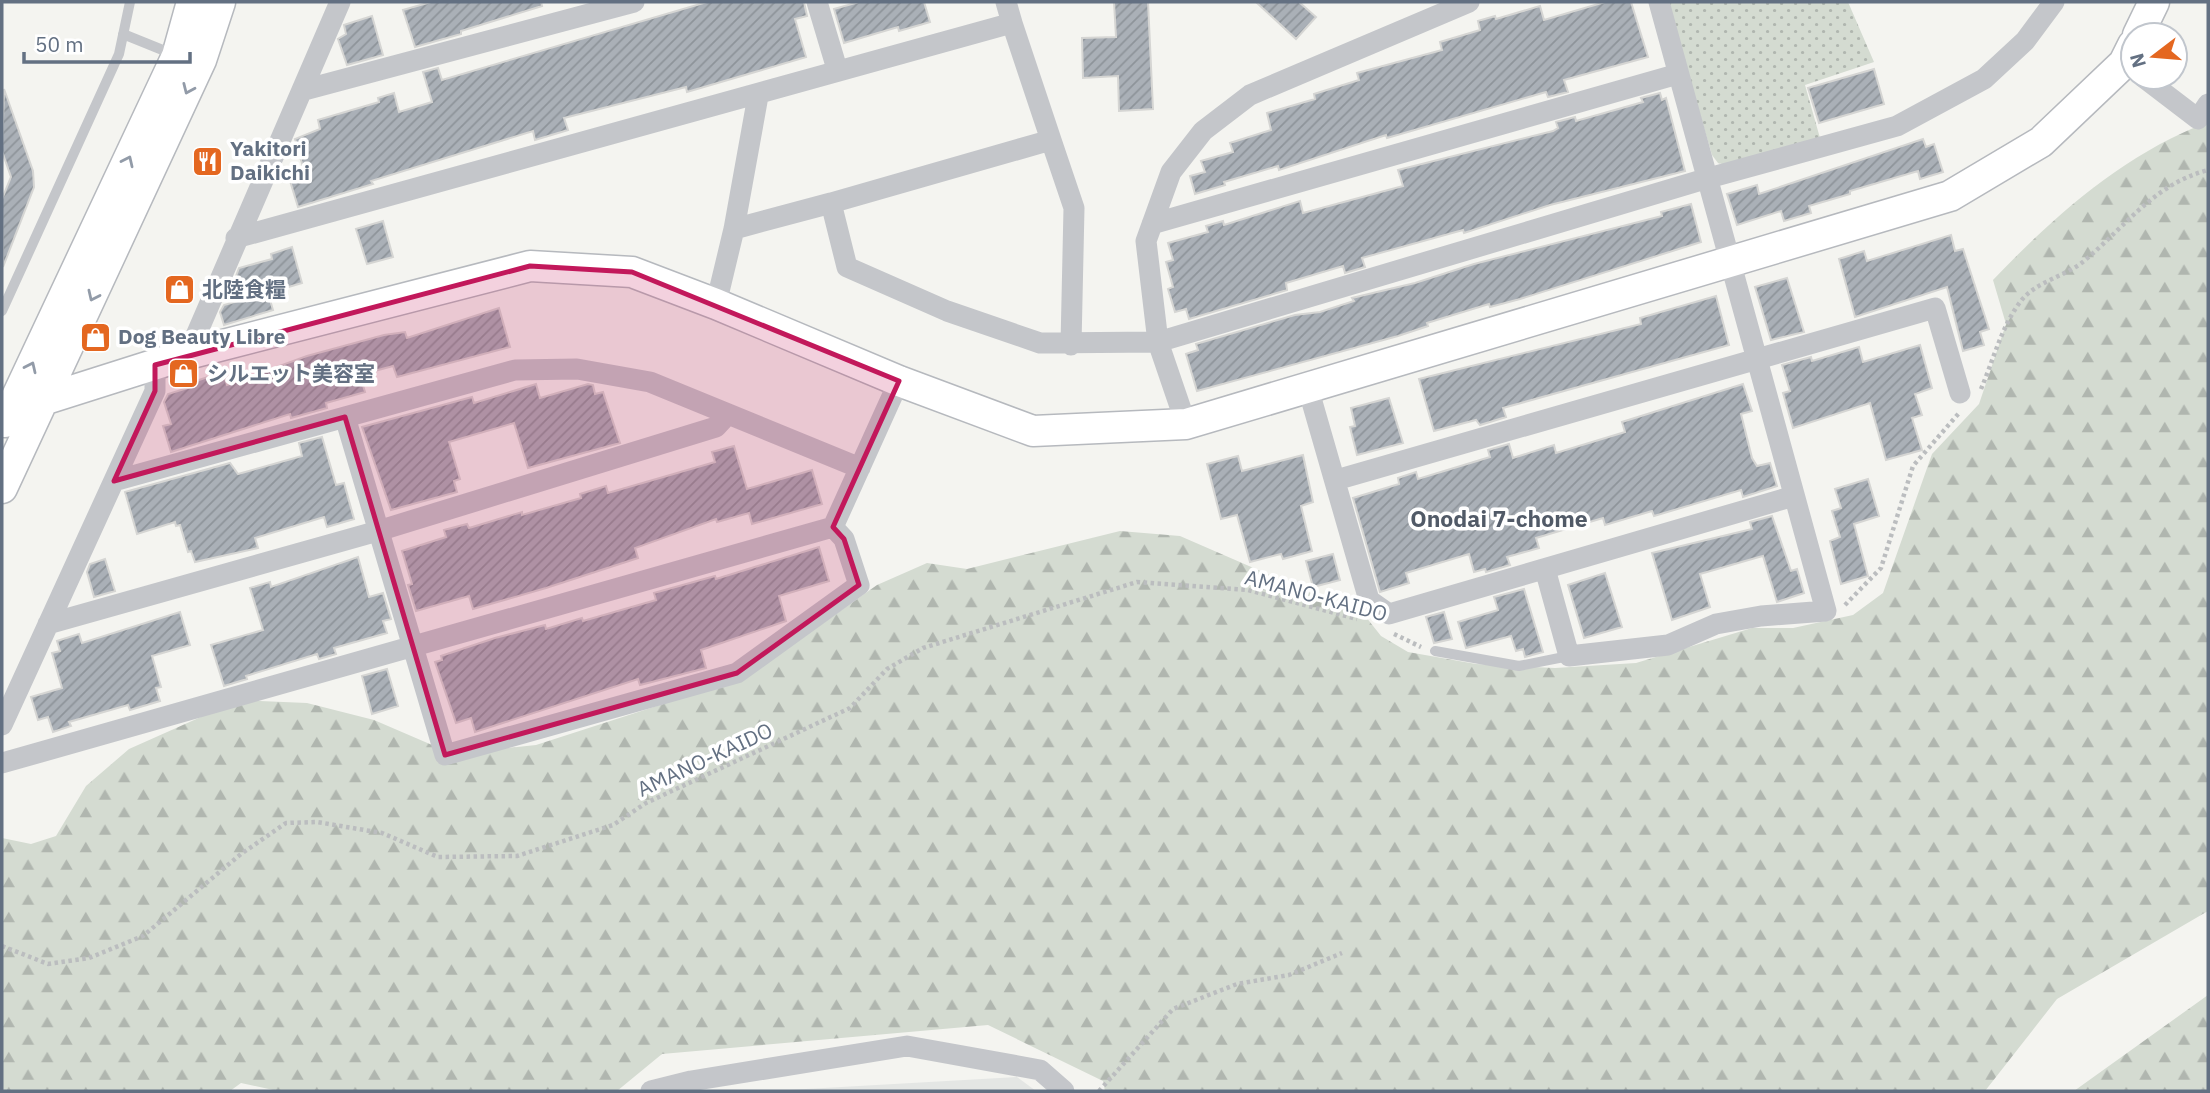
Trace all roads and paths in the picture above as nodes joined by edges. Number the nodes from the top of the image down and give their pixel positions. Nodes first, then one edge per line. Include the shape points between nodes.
1 (130, 2) edge
2 (192, 2) edge
3 (220, 2) edge
4 (340, 2) edge
5 (634, 2) edge
6 (817, 2) edge
7 (1006, 2) edge
8 (1469, 2) edge
9 (1659, 2) edge
10 (2054, 2) edge
11 (2154, 2) edge
12 (2145, 21) edge
13 (1012, 23) junction
14 (123, 34) junction
15 (177, 56) junction
16 (837, 69) junction
17 (1678, 74) junction
18 (2119, 75) edge
19 (304, 90) junction
20 (2166, 91) edge
21 (758, 96) junction
22 (2208, 104) edge
23 (1051, 140) junction
24 (2208, 170) edge
25 (1705, 179) junction
26 (831, 203) junction
27 (1152, 224) junction
28 (734, 229) junction
29 (236, 238) junction
30 (1731, 261) junction
31 (716, 304) junction
32 (2, 312) edge
33 (1158, 342) junction
34 (1071, 345) junction
35 (188, 354) junction
36 (1757, 359) junction
37 (155, 365) junction
38 (899, 381) junction
39 (1308, 388) junction
40 (45, 399) junction
41 (1966, 400) junction
42 (728, 414) junction
43 (345, 417) junction
44 (5, 418) edge
45 (1186, 424) junction
46 (860, 468) junction
47 (1336, 480) junction
48 (114, 481) junction
49 (2, 488) edge
50 (1794, 496) junction
51 (833, 527) junction
52 (378, 531) junction
53 (1545, 569) junction
54 (1826, 611) junction
55 (1365, 622) dead end
56 (48, 624) junction
57 (1385, 628) dead end
58 (413, 647) junction
59 (1435, 651) joint
60 (1569, 656) junction
61 (2, 725) edge
62 (2, 763) edge
63 (2, 946) edge
64 (1342, 953) dead end
65 (651, 1091) edge
66 (1064, 1091) edge
67 (1099, 1091) edge

1 - 14 lane
2 - 15 street
3 -> 40 street via 201,60
4 - 19 street
5 - 19 street
6 - 16 street
7 - 13 street
8 - 27 street via 1250,95 1203,131 1171,172
9 - 17 street
10 - 25 street via 2025,41 1984,79 1897,126
11 - 12 street
13 - 16 street
13 - 23 street
14 - 15 lane
14 - 32 lane via 119,54
44 -> 15 street
16 - 21 street
17 - 25 street
17 - 27 street
18 - 30 street via 2041,142 1950,196
19 - 29 street
20 - 22 street via 2198,119
21 - 28 street
21 - 29 street
23 - 26 street
23 - 34 street via 1074,208
24 - 41 path via 2165,188 2084,262 2023,298
25 - 30 street
25 - 33 street
26 - 28 street
26 - 34 street via 847,267 958,315 1040,343
27 - 33 street via 1146,241
28 - 31 street
29 - 35 street
30 - 36 street
30 - 39 street
31 - 35 street via 632,272 530,266
31 - 38 street
33 - 34 street
33 - 45 street
35 - 37 street
36 - 41 street via 1935,308
36 - 47 street
36 - 50 street
37 - 40 street
37 - 48 street via 155,391
38 - 45 street via 1033,431
38 - 46 street
39 - 45 street
39 - 47 street
40 - 44 street
40 - 49 street
41 - 54 path via 1913,466 1881,568 1845,606
42 - 43 street via 650,382 577,369 515,370
42 - 46 street
42 - 52 street via 716,427
43 - 48 street
43 - 52 street
46 - 51 street
47 - 53 street via 1369,600 1389,614
48 - 56 street
50 - 53 street
50 - 54 street
51 - 58 street
51 - 58 street via 844,539 859,585 737,673 445,755
52 - 56 street
52 - 58 street
53 - 60 street
54 - 60 street via 1761,616 1716,624 1668,645
55 - 63 path, AMANO-KAIDO via 1248,590 1137,583 923,649 887,669 850,708 589,833 517,856 438,857 382,833 317,822 286,823 132,941 89,958 48,964
56 - 61 street
57 - 59 path, AMANO-KAIDO
58 - 62 street
59 - 60 lane via 1518,666
64 - 67 path via 1289,975 1237,984 1173,1009
65 - 66 street via 906,1046 1040,1069

